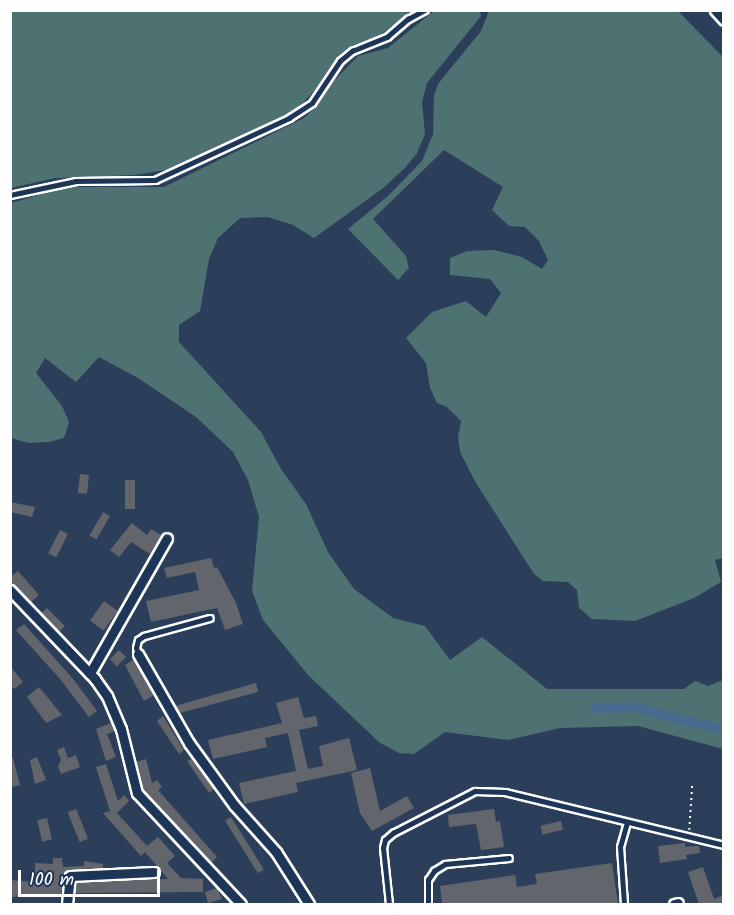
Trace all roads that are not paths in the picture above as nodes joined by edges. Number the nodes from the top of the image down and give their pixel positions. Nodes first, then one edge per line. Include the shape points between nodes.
1 (425, 10) edge
2 (715, 10) edge
3 (723, 20) edge
4 (10, 195) edge
5 (167, 538) dead end
6 (10, 590) edge
7 (210, 618) dead end
8 (138, 654) joint
9 (90, 673) junction
10 (627, 823) junction
11 (723, 845) edge
12 (509, 858) dead end
13 (154, 872) dead end
14 (67, 904) edge
15 (241, 904) edge
16 (309, 904) edge
17 (389, 904) edge
18 (428, 904) edge
19 (624, 904) edge

1 - 4 lane via 387,37 352,51 312,103 289,118 155,180 76,181
2 - 3 street
5 - 9 street
6 - 9 street
7 - 8 lane via 144,636 138,640
8 - 16 street via 189,744 234,805 276,852
9 - 15 street via 114,709 137,793
10 - 11 lane
10 - 17 lane via 505,792 488,789 467,793 385,840
10 - 19 lane via 620,847
12 - 18 lane via 445,864 428,880
13 - 14 street via 70,876

